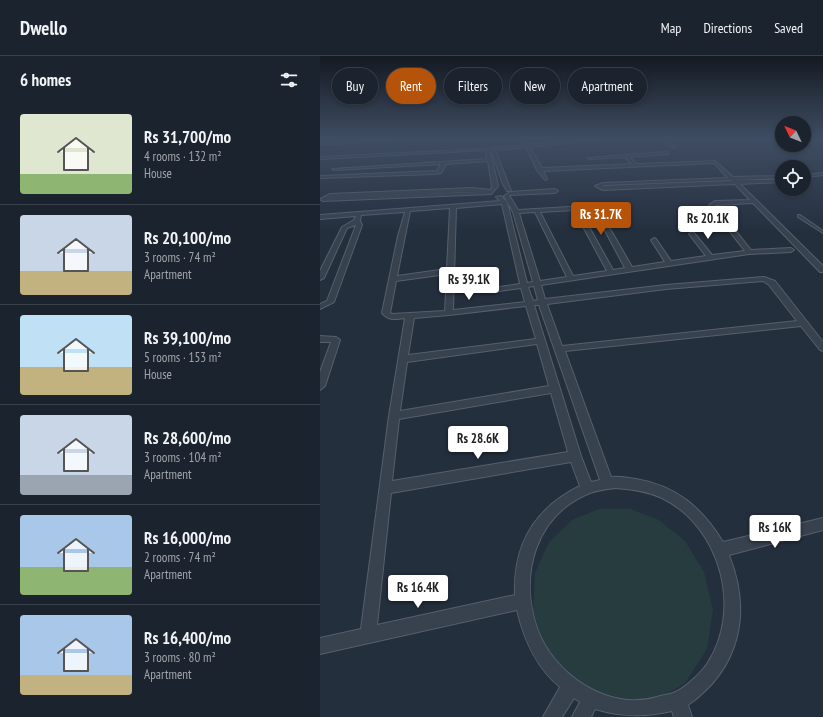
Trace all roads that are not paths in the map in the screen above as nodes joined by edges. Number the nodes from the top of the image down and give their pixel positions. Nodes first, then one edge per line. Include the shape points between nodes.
1 (334, 169) edge
2 (440, 170) edge
3 (492, 170) edge
4 (500, 170) edge
5 (539, 170) joint
6 (543, 170) edge
7 (722, 170) edge
8 (823, 174) edge
9 (811, 175) edge
10 (320, 177) edge
11 (330, 177) junction
12 (775, 178) edge
13 (544, 179) dead end
14 (775, 180) edge
15 (734, 182) junction
16 (554, 189) dead end
17 (501, 194) junction
18 (755, 201) junction
19 (453, 206) junction
20 (602, 206) dead end
21 (594, 207) junction
22 (576, 208) junction
23 (408, 210) junction
24 (537, 211) junction
25 (516, 212) junction
26 (799, 216) dead end
27 (320, 217) edge
28 (358, 218) junction
29 (823, 232) edge
30 (692, 234) dead end
31 (654, 240) dead end
32 (790, 250) dead end
33 (749, 252) junction
34 (710, 257) junction
35 (823, 257) edge
36 (813, 260) junction
37 (669, 264) junction
38 (629, 269) junction
39 (823, 270) edge
40 (450, 271) junction
41 (611, 272) junction
42 (320, 278) edge
43 (571, 278) junction
44 (394, 279) junction
45 (537, 283) junction
46 (524, 285) junction
47 (492, 290) dead end
48 (542, 301) junction
49 (530, 302) junction
50 (320, 307) edge
51 (449, 313) junction
52 (410, 316) junction
53 (803, 323) junction
54 (320, 339) edge
55 (541, 341) junction
56 (823, 348) edge
57 (559, 349) junction
58 (403, 359) junction
59 (320, 386) edge
60 (555, 389) junction
61 (394, 416) junction
62 (575, 456) junction
63 (607, 483) junction
64 (586, 487) junction
65 (385, 488) junction
66 (823, 524) edge
67 (721, 550) junction
68 (522, 601) junction
69 (368, 634) junction
70 (320, 646) edge
71 (571, 686) junction
72 (591, 700) junction
73 (681, 709) edge
74 (643, 713) edge
75 (552, 717) edge
76 (581, 717) edge

1 - 11 street
2 - 11 street via 433,173
3 - 17 street via 495,186
4 - 17 street via 504,184
5 - 6 street
5 - 13 street
7 - 15 street
8 - 9 street
10 - 11 street
12 - 15 street
14 - 15 street
15 - 15 street via 603,188 598,186 603,184
15 - 18 street
16 - 17 street
17 - 17 street via 323,199 330,196 464,190
17 - 19 street
17 - 25 street
17 - 46 street
18 - 33 street via 712,205
18 - 36 street
19 - 23 street
19 - 40 street
20 - 21 street
21 - 22 street
21 - 38 street
22 - 24 street
22 - 41 street
23 - 28 street
23 - 44 street
24 - 25 street
24 - 43 street
25 - 45 street
26 - 29 lane
27 - 28 street
28 - 42 street via 345,227
28 - 50 street via 359,225 330,302
30 - 34 street
31 - 37 street
32 - 33 street
33 - 34 street
34 - 37 street
35 - 36 street
36 - 39 street
37 - 38 street
38 - 41 street
40 - 44 street
40 - 51 street
41 - 43 street
43 - 45 street
44 - 52 street via 387,315
45 - 46 street
45 - 48 street
46 - 47 street
46 - 49 street
48 - 49 street
48 - 53 street via 764,279 772,282
48 - 57 street
49 - 51 street
49 - 55 street
51 - 52 street
52 - 58 street
53 - 56 street
53 - 57 street
54 - 59 street via 336,340
55 - 58 street
55 - 60 street
57 - 63 street
58 - 61 street
60 - 61 street
60 - 62 street
61 - 65 street
62 - 64 street
62 - 65 street
63 - 64 street
63 - 67 street via 645,485 674,498 700,520
64 - 68 street via 564,498 545,516 531,540 522,568
65 - 69 street
66 - 67 street
67 - 73 street via 731,581 734,616 726,649 707,679
68 - 69 street
68 - 71 street via 530,632 547,661
69 - 70 street
71 - 72 street
71 - 75 street
72 - 74 street
72 - 76 street
73 - 74 street

